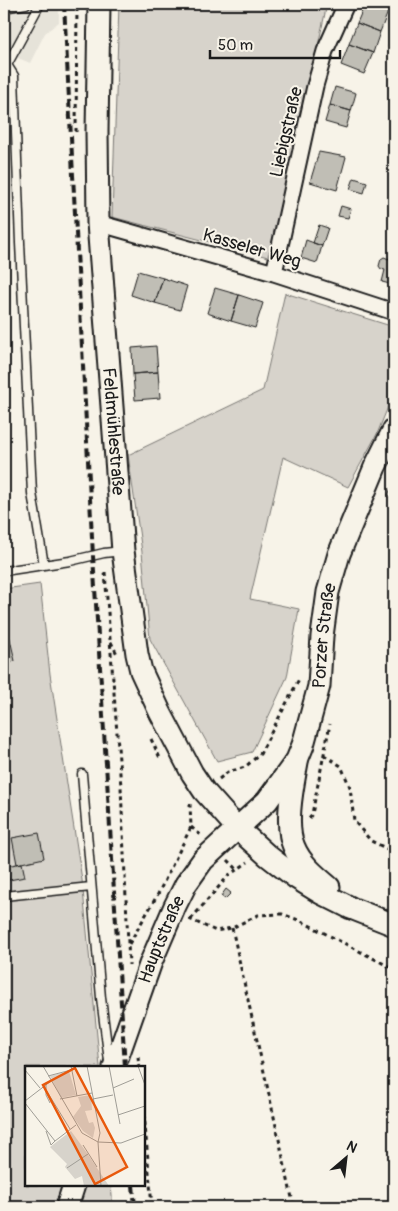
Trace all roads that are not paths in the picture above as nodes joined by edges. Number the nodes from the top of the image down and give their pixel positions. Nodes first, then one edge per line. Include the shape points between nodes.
1 (26, 4) edge
2 (40, 4) edge
3 (100, 4) edge
4 (346, 4) edge
5 (4, 8) edge
6 (5, 66) edge
7 (98, 223) junction
8 (274, 273) junction
9 (394, 312) edge
10 (394, 430) edge
11 (123, 551) junction
12 (44, 565) junction
13 (4, 571) edge
14 (300, 752) junction
15 (82, 774) dead end
16 (237, 828) junction
17 (91, 887) junction
18 (4, 896) edge
19 (351, 908) junction
20 (394, 926) edge
21 (112, 1066) edge
22 (112, 1066) edge
23 (74, 1186) edge
24 (67, 1207) edge

1 - 5 lane
2 - 6 lane
3 - 7 street, Feldmühlestraße
4 - 8 street, Liebigstraße via 325,51 315,86
6 - 12 lane via 14,76 32,494
7 - 8 street, Kasseler Weg
7 - 11 street, Feldmühlestraße
8 - 9 street, Kasseler Weg
10 - 14 street, Porzer Straße via 339,554 328,592 319,686
11 - 12 lane
11 - 16 street, Feldmühlestraße via 142,671 179,751 204,791
12 - 13 lane
14 - 16 street, Porzer Straße via 266,801
14 - 19 street via 290,808 293,846 306,866
15 - 17 lane
16 - 19 street, Feldmühlestraße via 295,877
16 - 21 street, Hauptstraße via 203,860 186,884 166,900 151,962
17 - 18 lane
17 - 22 lane via 101,998
19 - 20 street, Feldmühlestraße
23 - 24 street

